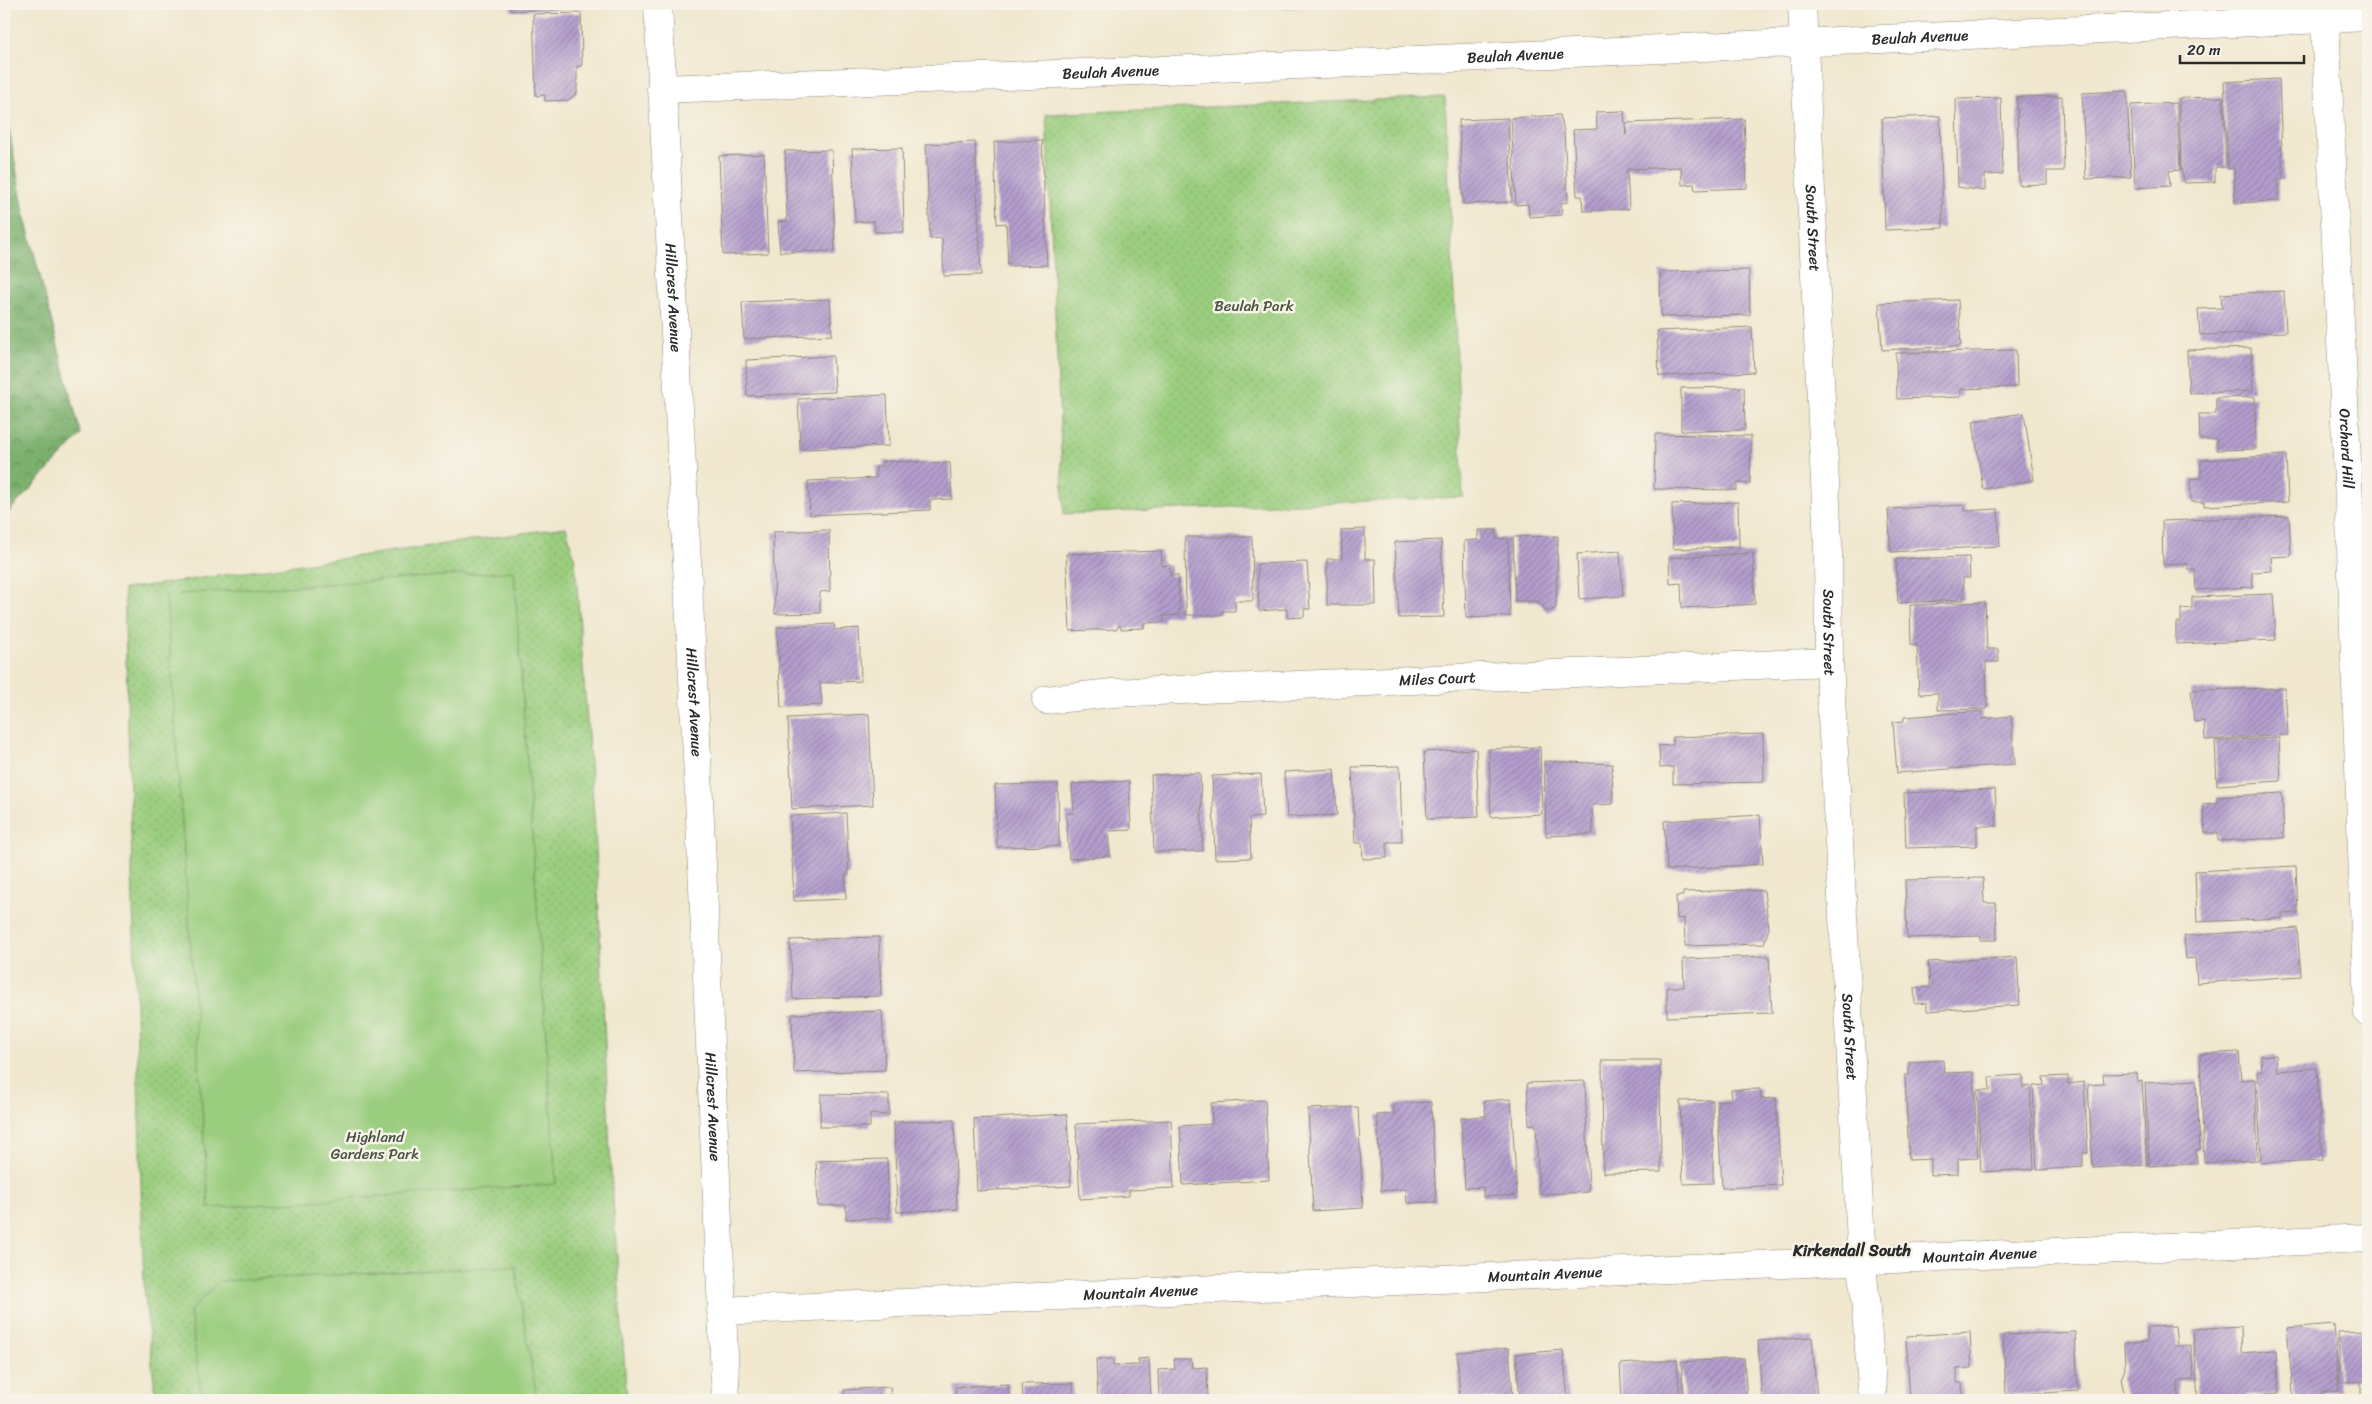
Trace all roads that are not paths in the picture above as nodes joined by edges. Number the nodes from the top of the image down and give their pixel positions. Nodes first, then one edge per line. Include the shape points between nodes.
1 (658, 4) edge
2 (1802, 4) edge
3 (2325, 11) edge
4 (2368, 17) edge
5 (1804, 43) junction
6 (661, 90) junction
7 (2359, 520) edge
8 (1830, 662) junction
9 (1046, 700) dead end
10 (2365, 846) edge
11 (2368, 1013) edge
12 (2368, 1238) edge
13 (1862, 1260) junction
14 (721, 1311) junction
15 (726, 1400) edge
16 (1873, 1400) edge

1 - 6 street, Hillcrest Avenue
2 - 5 street, South Street
3 - 4 street, Beulah Avenue
3 - 5 street, Beulah Avenue
3 - 7 street, Orchard Hill
5 - 6 street, Beulah Avenue
5 - 8 street, South Street
6 - 14 street, Hillcrest Avenue via 698,786
7 - 10 street, Orchard Hill
8 - 9 street, Miles Court via 1122,692
8 - 13 street, South Street
10 - 11 street, Orchard Hill
12 - 13 street, Mountain Avenue
13 - 14 street, Mountain Avenue
13 - 16 street, South Street
14 - 15 street, Hillcrest Avenue

